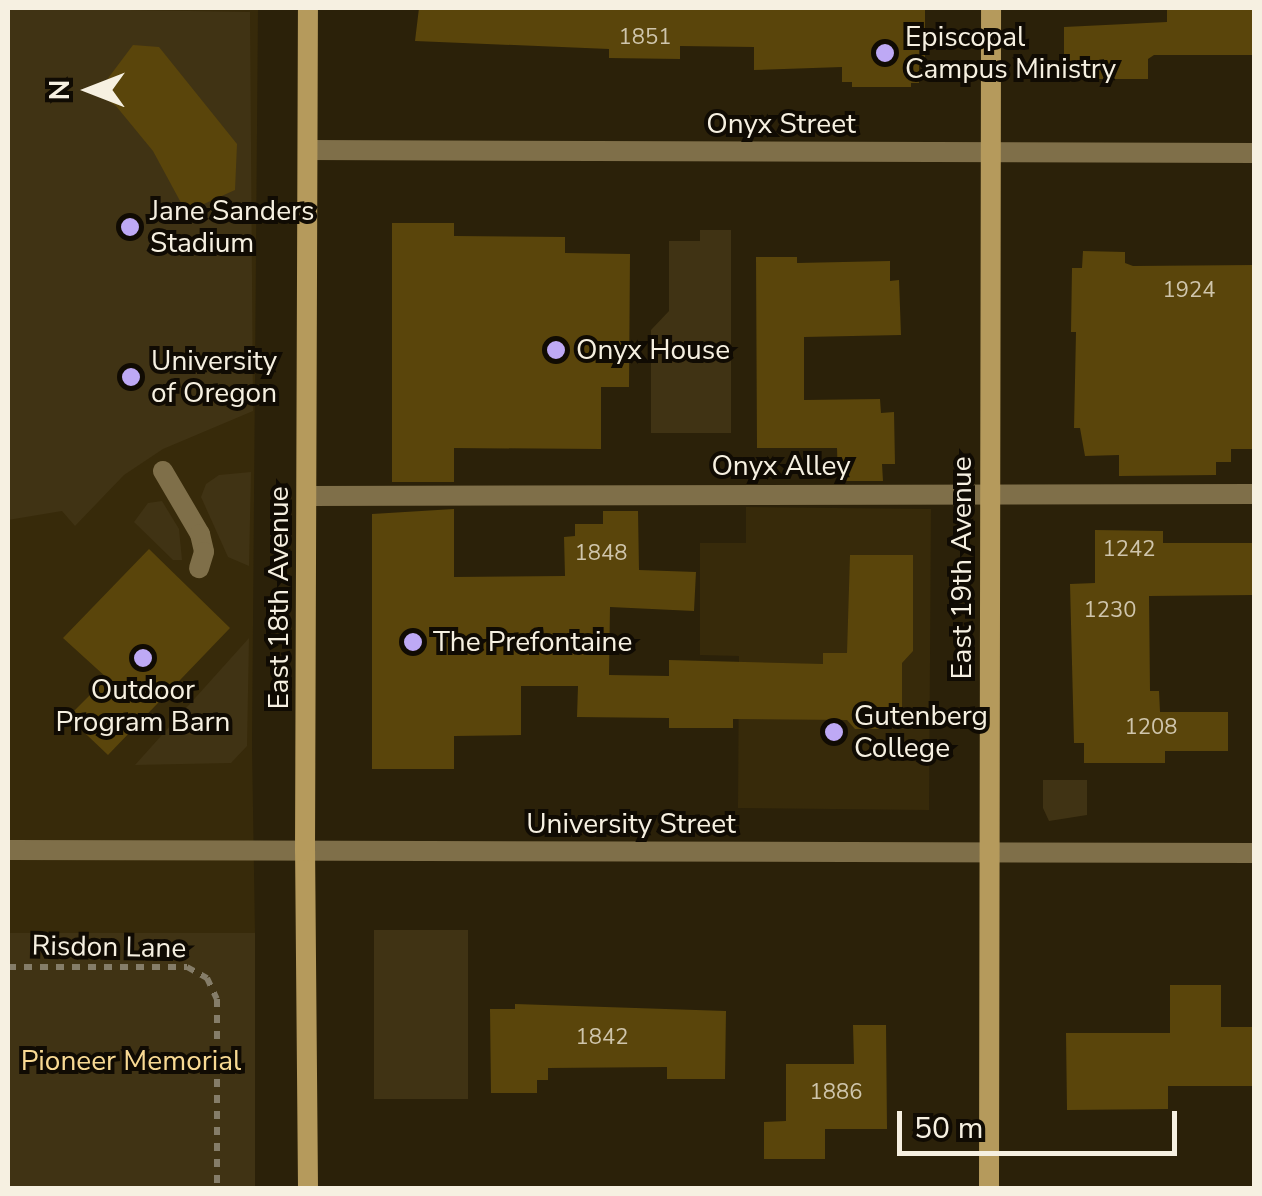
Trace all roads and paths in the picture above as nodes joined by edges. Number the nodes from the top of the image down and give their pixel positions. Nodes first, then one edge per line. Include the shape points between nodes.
1 (308, 8) edge
2 (991, 8) edge
3 (308, 150) junction
4 (991, 152) junction
5 (1254, 152) edge
6 (163, 470) dead end
7 (990, 494) junction
8 (1254, 494) edge
9 (308, 496) junction
10 (199, 568) dead end
11 (8, 850) edge
12 (304, 851) junction
13 (989, 852) junction
14 (1254, 853) edge
15 (8, 968) edge
16 (217, 1188) edge
17 (308, 1188) edge
18 (988, 1188) edge

1 - 3 street, East 18th Avenue
2 - 4 street, East 19th Avenue
3 - 4 street, Onyx Street
3 - 9 street, East 18th Avenue
4 - 5 street, Onyx Street
4 - 7 street, East 19th Avenue
6 - 10 street via 200,534
7 - 8 street, Onyx Alley
7 - 9 street, Onyx Alley
7 - 13 street, East 19th Avenue
9 - 12 street, East 18th Avenue
11 - 12 street, University Street
12 - 13 street, University Street
12 - 17 street, East 18th Avenue
13 - 14 street, University Street
13 - 18 street, East 19th Avenue
15 - 16 path, Risdon Lane via 187,968 207,978 218,999

